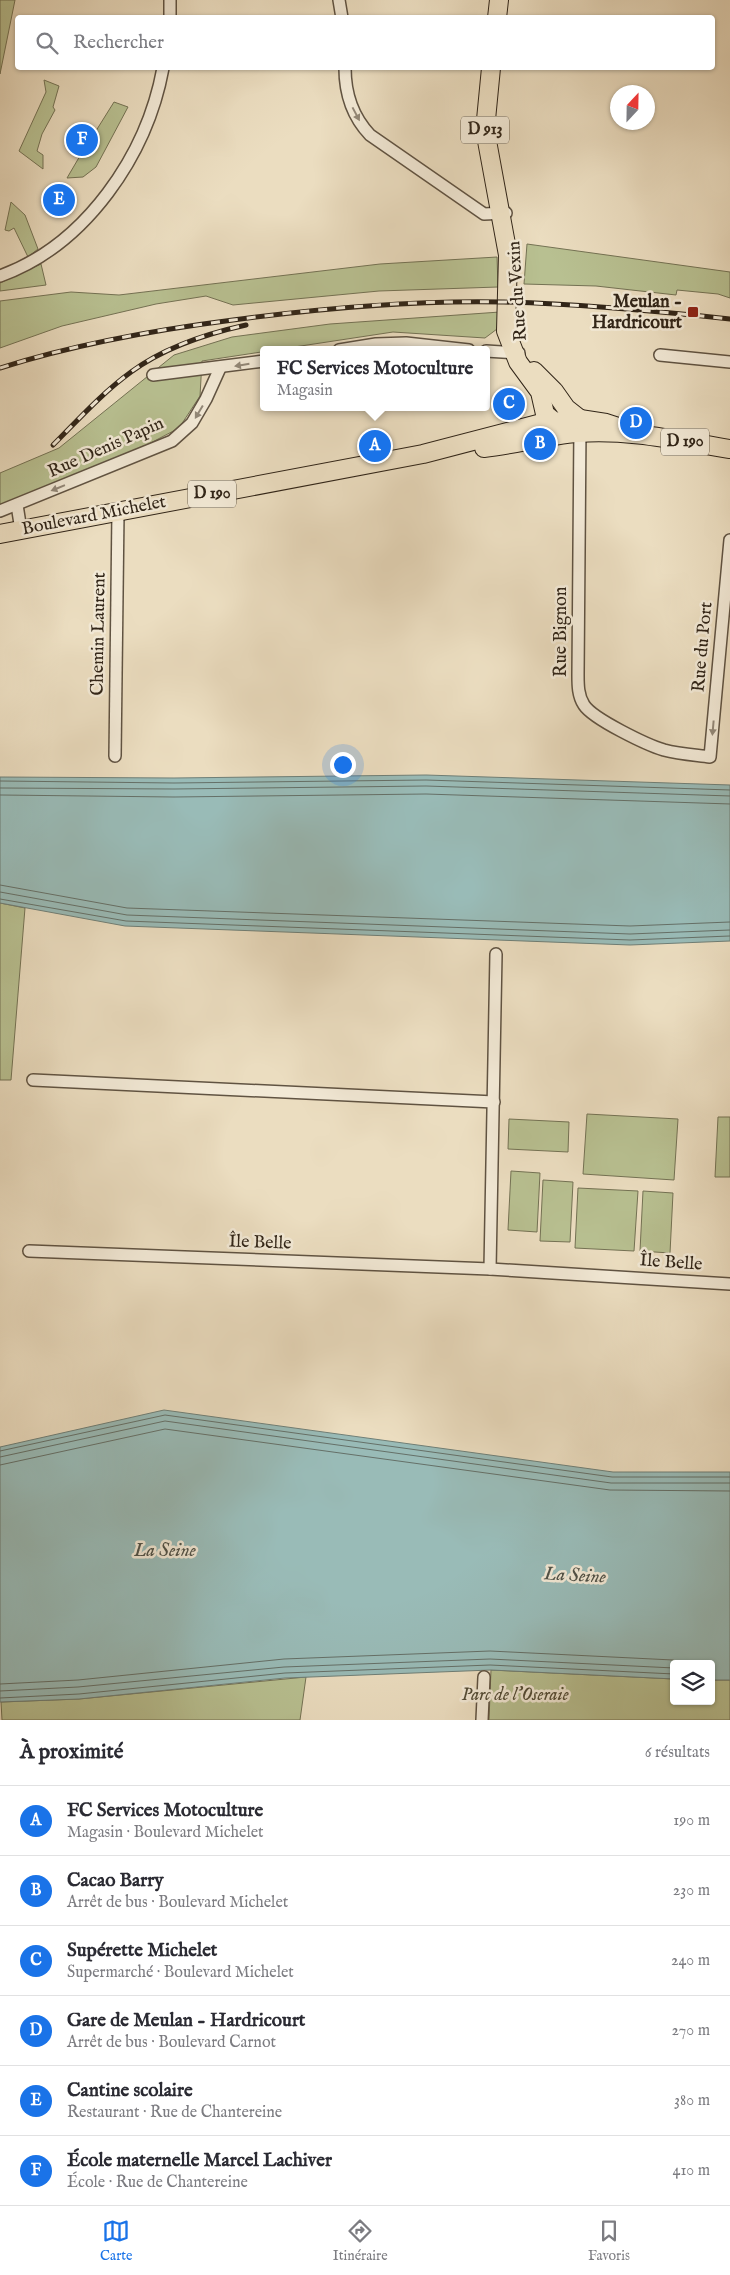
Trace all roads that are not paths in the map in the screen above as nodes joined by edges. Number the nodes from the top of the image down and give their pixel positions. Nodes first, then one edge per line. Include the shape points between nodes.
1 (170, 0) edge
2 (339, 0) edge
3 (499, 0) edge
4 (170, 15) edge
5 (342, 15) edge
6 (497, 15) edge
7 (163, 70) edge
8 (345, 70) edge
9 (490, 70) edge
10 (503, 213) junction
11 (0, 276) edge
12 (364, 346) edge
13 (433, 346) edge
14 (490, 351) edge
15 (519, 353) junction
16 (660, 355) dead end
17 (730, 362) edge
18 (260, 363) edge
19 (220, 368) junction
20 (153, 375) dead end
21 (560, 424) junction
22 (730, 449) edge
23 (17, 505) junction
24 (0, 511) edge
25 (118, 512) junction
26 (21, 530) junction
27 (0, 534) edge
28 (730, 540) edge
29 (115, 756) dead end
30 (710, 757) joint
31 (496, 954) dead end
32 (33, 1080) dead end
33 (494, 1102) junction
34 (29, 1252) dead end
35 (490, 1269) junction
36 (730, 1284) edge
37 (484, 1677) dead end
38 (482, 1720) edge

1 - 4 street
2 - 5 street
3 - 6 main road
7 - 11 street via 147,125 101,201 49,250 30,263
8 -> 10 street via 347,96 358,120 370,135 480,212 486,215
9 - 10 main road, Rue du Vexin / D 913 via 485,130
10 - 15 main road, Rue du Vexin / D 913 via 508,260 506,331
12 - 13 street via 406,343
14 - 15 street
15 - 21 main road, Rue du Vexin / D 913 via 554,390
16 - 17 street
18 -> 19 street
19 - 20 street
19 -> 23 street, Rue Denis Papin via 192,423 172,441
21 - 22 main road, D 190 via 606,423 640,434
21 - 25 main road, Boulevard Michelet / D 190 via 494,447 423,454
21 - 30 street, Rue Bignon via 579,692 583,704 591,713 663,750
23 - 24 street, Rue Denis Papin
23 - 26 street
25 - 26 main road, Boulevard Michelet / D 190
25 - 29 street, Chemin Laurent
26 - 27 main road, Boulevard Michelet / D 190
28 -> 30 street, Rue du Port
31 - 33 street
32 - 33 street
33 - 35 street
34 - 35 street, Île Belle
35 - 36 street, Île Belle
37 - 38 street

